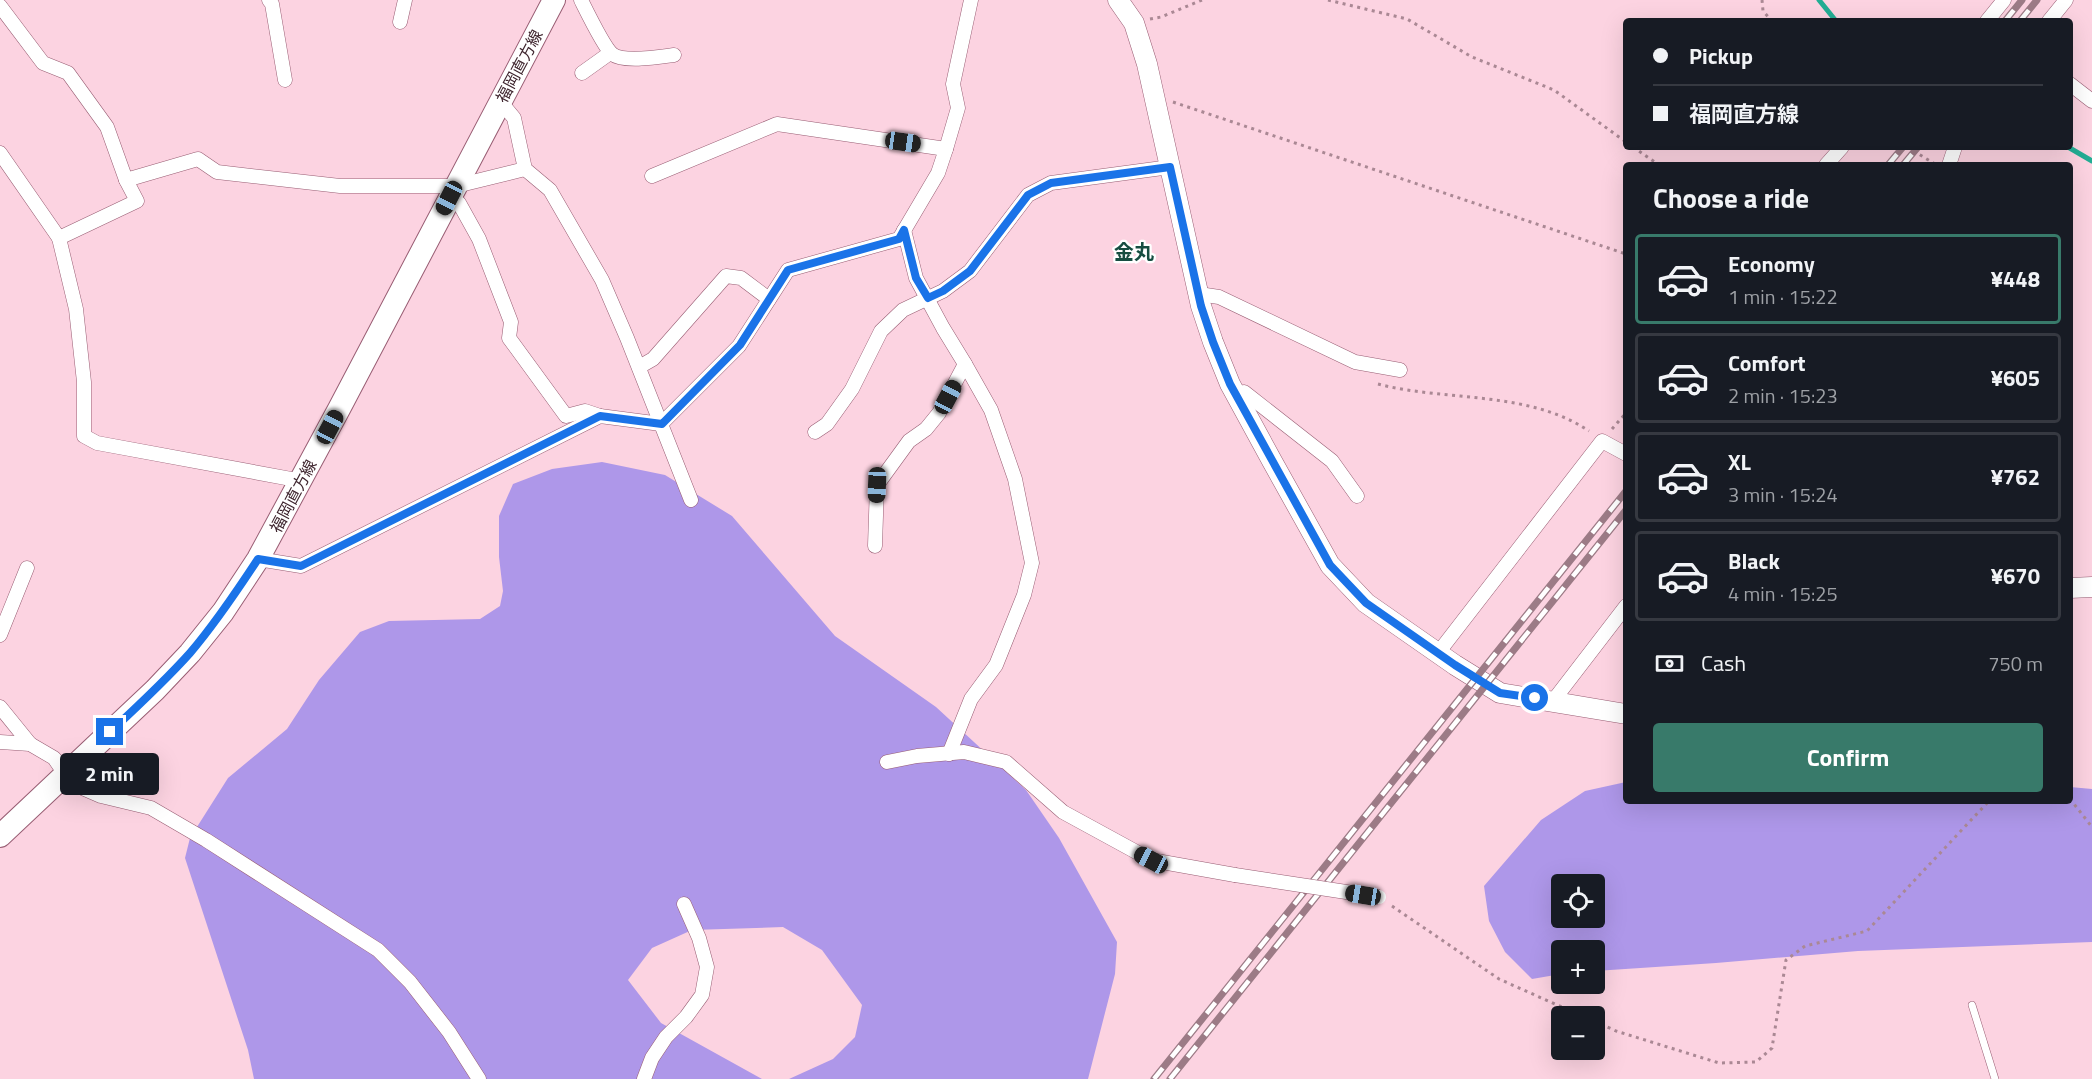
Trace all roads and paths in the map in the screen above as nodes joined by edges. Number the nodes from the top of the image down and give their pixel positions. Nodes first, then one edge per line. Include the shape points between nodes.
1 (269, 0) edge
2 (405, 0) edge
3 (554, 0) edge
4 (581, 0) edge
5 (971, 0) edge
6 (1118, 0) edge
7 (1202, 0) edge
8 (1328, 0) edge
9 (1762, 0) edge
10 (2004, 0) edge
11 (2066, 0) edge
12 (0, 6) edge
13 (1769, 18) edge
14 (1989, 18) edge
15 (2051, 18) edge
16 (400, 22) dead end
17 (1134, 23) junction
18 (610, 53) junction
19 (674, 55) dead end
20 (582, 74) dead end
21 (285, 80) dead end
22 (2073, 86) edge
23 (1154, 95) junction
24 (500, 101) junction
25 (2092, 101) edge
26 (1623, 140) edge
27 (946, 149) junction
28 (1637, 150) edge
29 (1839, 150) edge
30 (1912, 150) edge
31 (0, 153) edge
32 (1655, 162) edge
33 (1829, 162) edge
34 (1932, 162) edge
35 (1170, 167) junction
36 (525, 168) junction
37 (652, 176) dead end
38 (126, 180) junction
39 (453, 192) junction
40 (904, 230) junction
41 (59, 238) junction
42 (1623, 254) edge
43 (1198, 294) junction
44 (928, 298) junction
45 (770, 299) junction
46 (965, 364) junction
47 (639, 367) junction
48 (1400, 370) dead end
49 (1235, 394) junction
50 (600, 416) junction
51 (1623, 416) edge
52 (662, 424) junction
53 (816, 432) dead end
54 (1602, 441) junction
55 (1623, 452) edge
56 (302, 481) junction
57 (1357, 496) dead end
58 (691, 500) dead end
59 (875, 546) dead end
60 (258, 559) junction
61 (27, 568) dead end
62 (2092, 587) edge
63 (2073, 588) edge
64 (1623, 610) edge
65 (0, 635) edge
66 (1438, 653) junction
67 (1553, 701) junction
68 (0, 707) edge
69 (1623, 713) edge
70 (0, 742) edge
71 (30, 744) junction
72 (949, 754) junction
73 (887, 762) dead end
74 (65, 774) junction
75 (1986, 804) edge
76 (2073, 804) edge
77 (2092, 827) edge
78 (0, 836) edge
79 (1379, 897) joint
80 (684, 904) dead end
81 (1972, 1005) dead end
82 (1559, 1006) edge
83 (1605, 1026) edge
84 (479, 1079) edge
85 (644, 1079) edge
86 (1995, 1079) edge

1 - 21 street via 273,4
2 - 16 street
3 - 24 main road, 福岡直方線
4 - 18 street
5 - 27 street via 953,84 958,108
6 - 17 street
7 - 17 path
8 - 26 path via 1407,19 1472,57 1554,90
9 - 13 path via 1763,11
10 - 14 street
11 - 15 street
12 - 38 street via 43,63 68,73 107,127
17 - 23 street
18 - 19 street via 620,58
18 - 20 street
22 - 25 street
23 - 35 street
23 - 42 path
24 - 36 street via 514,118
24 - 39 main road, 福岡直方線
27 - 37 street via 777,124
27 - 40 street via 939,173
28 - 32 path
29 - 33 street
30 - 34 path
31 - 41 street
35 - 43 street
35 - 44 street via 1051,183 1028,195 970,271
36 - 39 street
36 - 47 street via 550,190 602,280
38 - 39 street via 198,159 217,172 340,186
38 - 41 street via 137,201
39 - 50 street via 479,239 511,322 509,338 566,416 585,411
39 - 56 main road, 福岡直方線
40 - 44 street via 916,278
40 - 45 street via 899,239 788,270
41 - 56 street via 76,309 84,382 84,436 97,443
43 - 48 street via 1219,297 1356,362
43 - 49 street
44 - 46 street
44 - 53 street via 903,310 881,332 852,389 827,424
45 - 47 street via 741,278 726,276 652,359
45 - 52 street via 740,345
46 - 59 street via 939,413 909,441 877,485
46 - 72 street via 991,410 1015,479 1032,563 1024,595 996,665 971,699
47 - 52 street
49 - 57 street via 1244,392 1332,461
49 - 66 street via 1330,565 1366,603
50 - 52 street
50 - 60 street via 301,566
51 - 54 path
52 - 58 street
54 - 55 street
54 - 66 street
56 - 60 main road, 福岡直方線
60 - 74 main road, 福岡直方線 via 190,653
61 - 65 street
62 - 63 street
64 - 67 street
66 - 67 street via 1500,693
67 - 69 street
68 - 71 street
70 - 71 street
71 - 74 street via 54,758
72 - 73 street
72 - 79 street, bridge via 964,752 1006,762 1063,812 1151,860
74 - 78 main road, 福岡直方線
74 - 84 street via 78,786 101,796 151,808 378,950 410,982
75 - 83 path via 1868,932 1804,946 1786,960 1772,1048 1756,1062 1719,1063
76 - 77 path
79 - 82 path via 1499,979
80 - 85 street via 707,967 702,995 666,1037
81 - 86 lane

